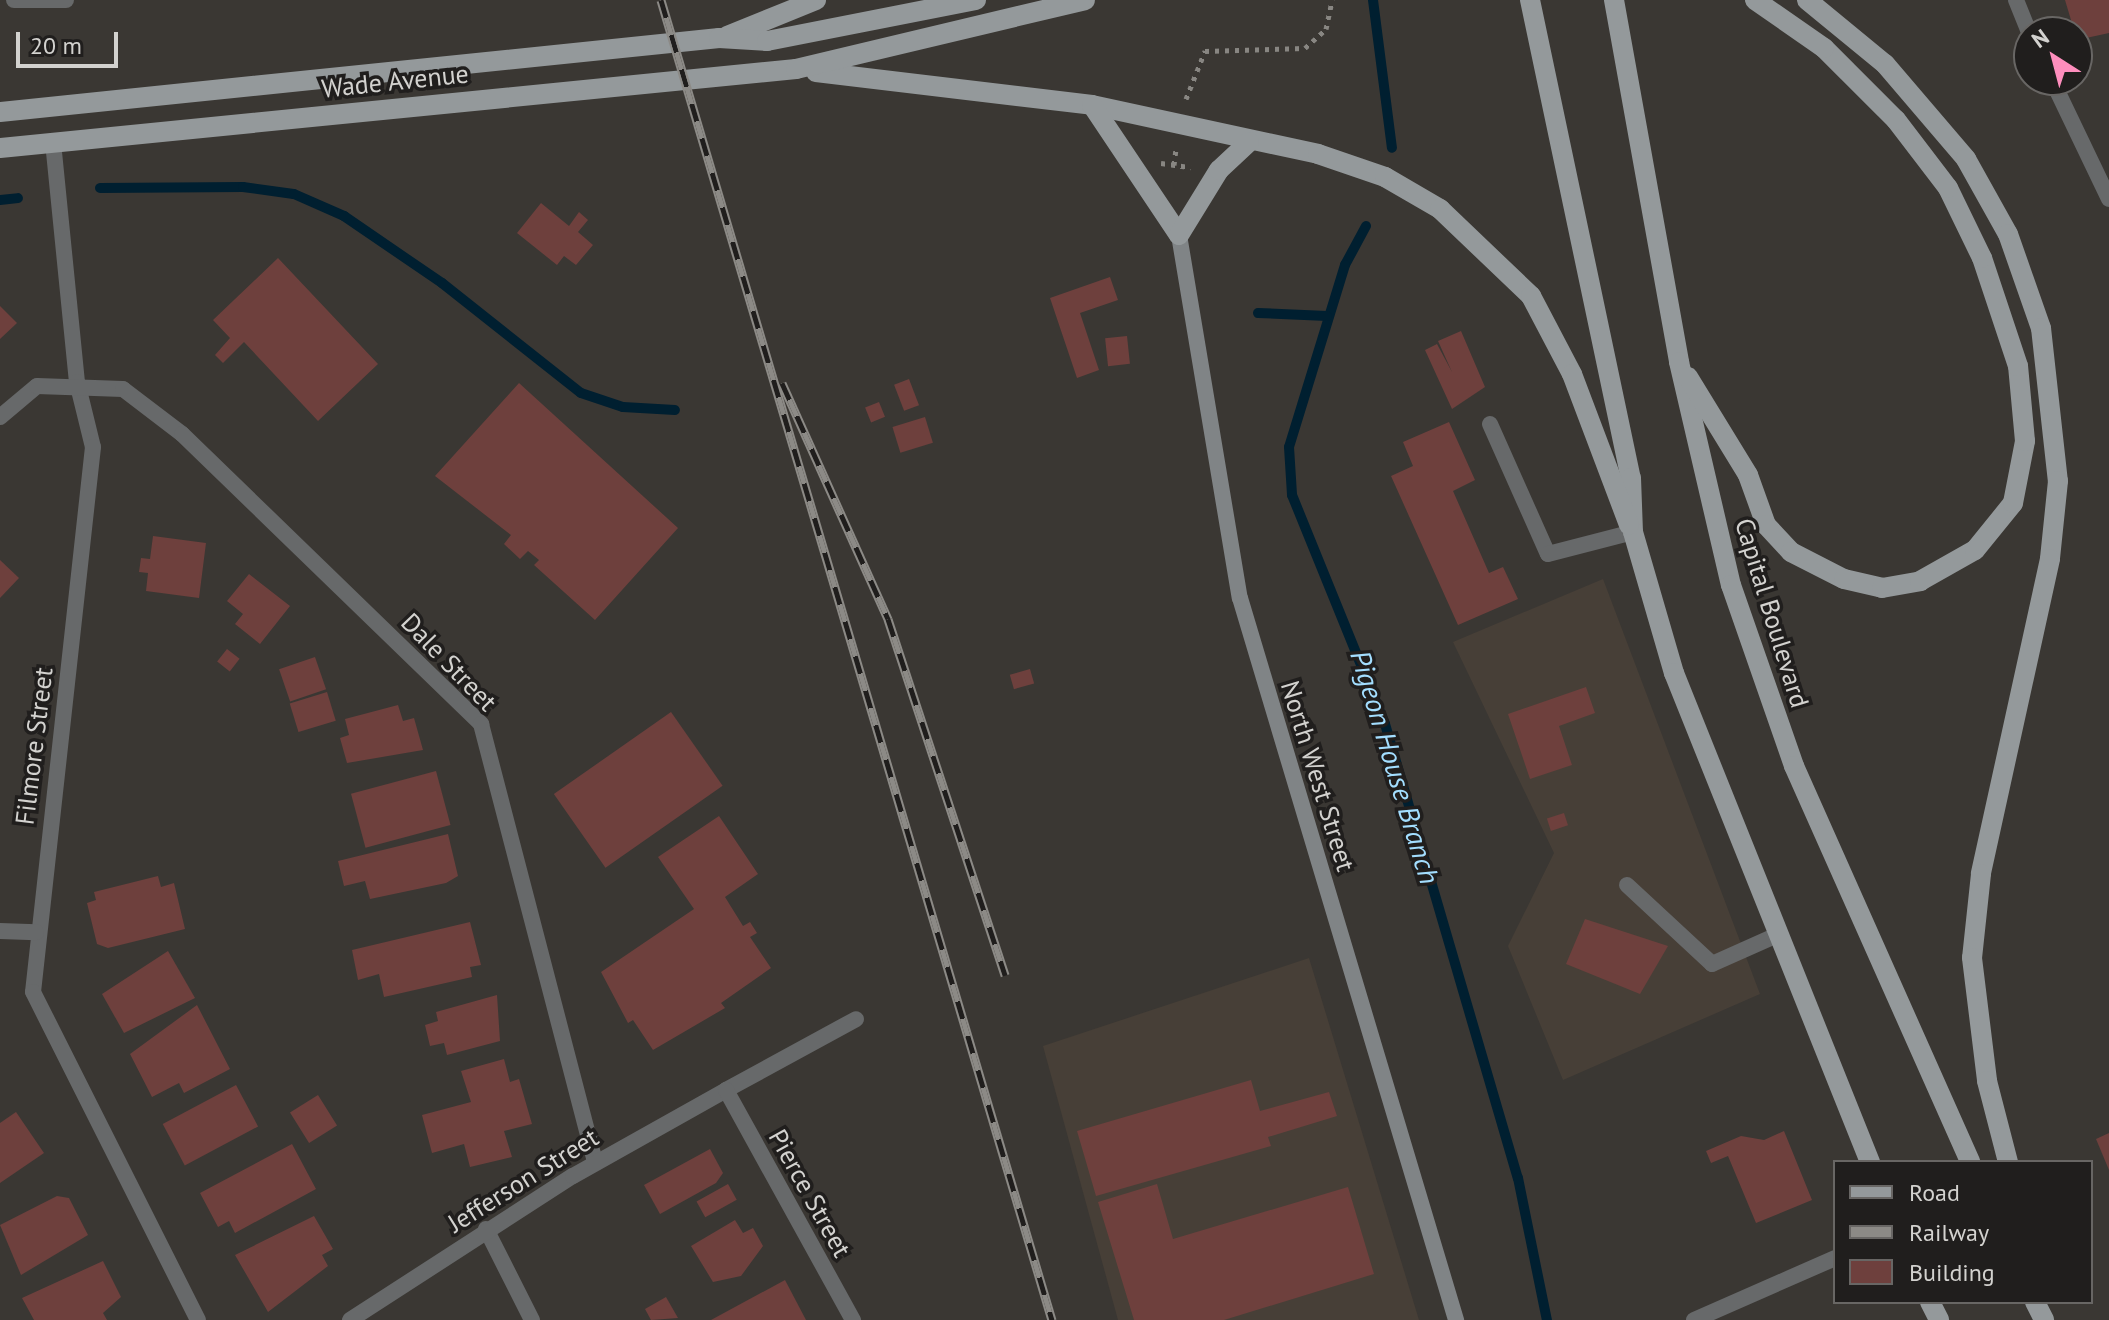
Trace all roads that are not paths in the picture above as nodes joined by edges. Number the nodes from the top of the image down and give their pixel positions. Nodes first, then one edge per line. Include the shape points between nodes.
1 (14, 0) edge
2 (66, 0) edge
3 (816, 0) edge
4 (976, 0) edge
5 (1085, 0) edge
6 (1530, 0) edge
7 (1614, 0) edge
8 (1755, 0) edge
9 (1807, 0) edge
10 (719, 38) junction
11 (796, 69) junction
12 (2060, 96) edge
13 (1092, 105) junction
14 (0, 112) edge
15 (53, 142) junction
16 (1249, 142) junction
17 (0, 148) edge
18 (2109, 199) edge
19 (1179, 235) junction
20 (1679, 362) junction
21 (77, 382) junction
22 (0, 417) edge
23 (1490, 424) dead end
24 (1633, 532) junction
25 (1627, 885) dead end
26 (0, 931) edge
27 (36, 932) junction
28 (1777, 935) junction
29 (856, 1019) dead end
30 (726, 1090) junction
31 (1869, 1160) edge
32 (1969, 1160) edge
33 (2007, 1160) edge
34 (595, 1162) junction
35 (486, 1229) junction
36 (1833, 1259) edge
37 (1714, 1316) edge
38 (198, 1320) edge
39 (350, 1320) edge
40 (532, 1320) edge
41 (853, 1320) edge
42 (1456, 1320) edge
43 (1694, 1320) edge

1 - 2 street
3 - 10 main road
4 - 10 main road via 819,34
5 - 11 main road
6 - 24 main road via 1631,478
7 - 20 main road, Capital Boulevard
8 - 20 main road via 1824,48 1896,120 1948,188 1982,258 2018,366 2025,441 2013,503 1975,550 1920,581 1882,588 1816,568 1766,525 1748,475
9 - 33 main road via 1885,64 1966,159 2008,234 2041,328 2056,422 2050,559 1981,874 1972,958 1987,1081
10 - 14 main road, Wade Avenue
11 - 13 main road
11 - 15 main road, Wade Avenue
12 - 18 street
13 - 16 main road
13 - 19 main road
15 - 17 main road, Wade Avenue
15 - 21 street, Filmore Street
16 - 19 main road via 1219,170
16 - 24 main road via 1318,154 1385,177 1490,252 1553,331
19 - 42 street, North West Street via 1240,598
20 - 32 main road, Capital Boulevard via 1731,585 1794,766
21 - 22 street, Dale Street via 37,386
21 - 27 street, Filmore Street via 93,447
21 - 34 street, Dale Street via 123,389 182,434 481,724
23 - 24 street via 1548,554
24 - 28 main road via 1674,673
25 - 28 street via 1712,964
26 - 27 street
27 - 38 street, Filmore Street via 31,973 39,1008
28 - 31 main road
29 - 30 street, Jefferson Street
30 - 34 street, Jefferson Street
30 - 41 street, Pierce Street
34 - 35 street, Jefferson Street
35 - 39 street, Jefferson Street
35 - 40 street
36 - 37 street
37 - 43 street

